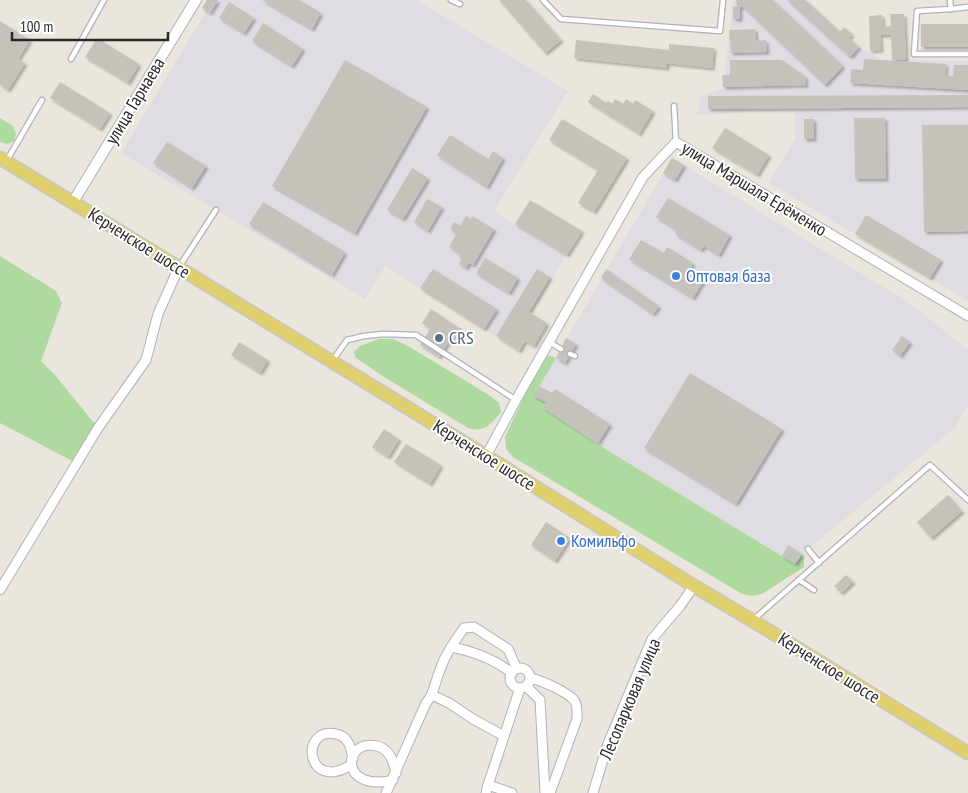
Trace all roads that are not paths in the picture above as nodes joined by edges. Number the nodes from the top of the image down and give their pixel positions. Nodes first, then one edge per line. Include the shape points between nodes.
1 (104, 0) edge
2 (196, 0) edge
3 (451, 0) edge
4 (543, 0) edge
5 (723, 0) edge
6 (950, 0) edge
7 (460, 4) dead end
8 (968, 7) edge
9 (951, 9) junction
10 (968, 54) edge
11 (71, 59) dead end
12 (42, 100) dead end
13 (674, 106) dead end
14 (676, 142) junction
15 (3, 160) edge
16 (73, 202) junction
17 (216, 210) dead end
18 (179, 267) junction
19 (968, 316) edge
20 (549, 342) junction
21 (561, 348) dead end
22 (332, 361) junction
23 (516, 400) junction
24 (486, 456) junction
25 (968, 500) edge
26 (808, 549) dead end
27 (819, 563) junction
28 (799, 580) junction
29 (694, 586) junction
30 (0, 590) edge
31 (814, 590) dead end
32 (753, 621) junction
33 (451, 647) junction
34 (514, 671) junction
35 (525, 684) junction
36 (432, 696) junction
37 (504, 736) junction
38 (968, 753) edge
39 (352, 761) junction
40 (394, 777) junction
41 (487, 789) edge
42 (386, 793) edge
43 (512, 793) edge
44 (545, 793) edge
45 (550, 793) edge
46 (593, 793) edge

1 - 11 lane
2 - 16 street, улица Гарнаева
3 - 7 lane
4 - 5 lane via 561,19 720,31
6 - 9 lane
8 - 9 lane
9 - 10 lane via 917,11 914,54
12 - 15 lane
13 - 14 lane
14 - 19 street, улица Маршала Ерёменко
14 - 20 street, улица Маршала Ерёменко via 643,177
15 - 16 main road, Керченское шоссе
16 - 18 main road, Керченское шоссе
17 - 18 lane
18 - 22 main road, Керченское шоссе
18 - 30 street via 158,314 146,360 98,428
20 - 21 lane
20 - 23 street, улица Маршала Ерёменко
22 - 23 lane via 347,340 383,334 416,335
22 - 24 main road, Керченское шоссе
23 - 24 street, улица Маршала Ерёменко
24 - 29 main road, Керченское шоссе
25 - 27 lane via 930,465
26 - 27 lane
27 - 28 lane
28 - 31 lane
28 - 32 lane
29 - 32 main road, Керченское шоссе
29 - 46 street, Лесопарковая улица via 652,639 607,746
32 - 38 main road, Керченское шоссе
33 - 34 street via 464,649
33 - 34 street via 464,628 474,627 508,649
33 - 36 street via 439,670
34 - 35 street via 512,683
34 - 35 street via 526,670
35 - 37 street
35 - 44 street via 540,700
35 - 45 street via 549,684 574,700 577,706 577,719
36 - 37 street
36 - 40 street
37 - 41 street
39 - 39 street via 334,774 320,771 312,760 312,747 320,736 340,735 349,744
39 - 40 street via 354,778 366,787 379,787
39 - 40 street via 363,748 377,746 388,753
40 - 42 street
41 - 43 street

